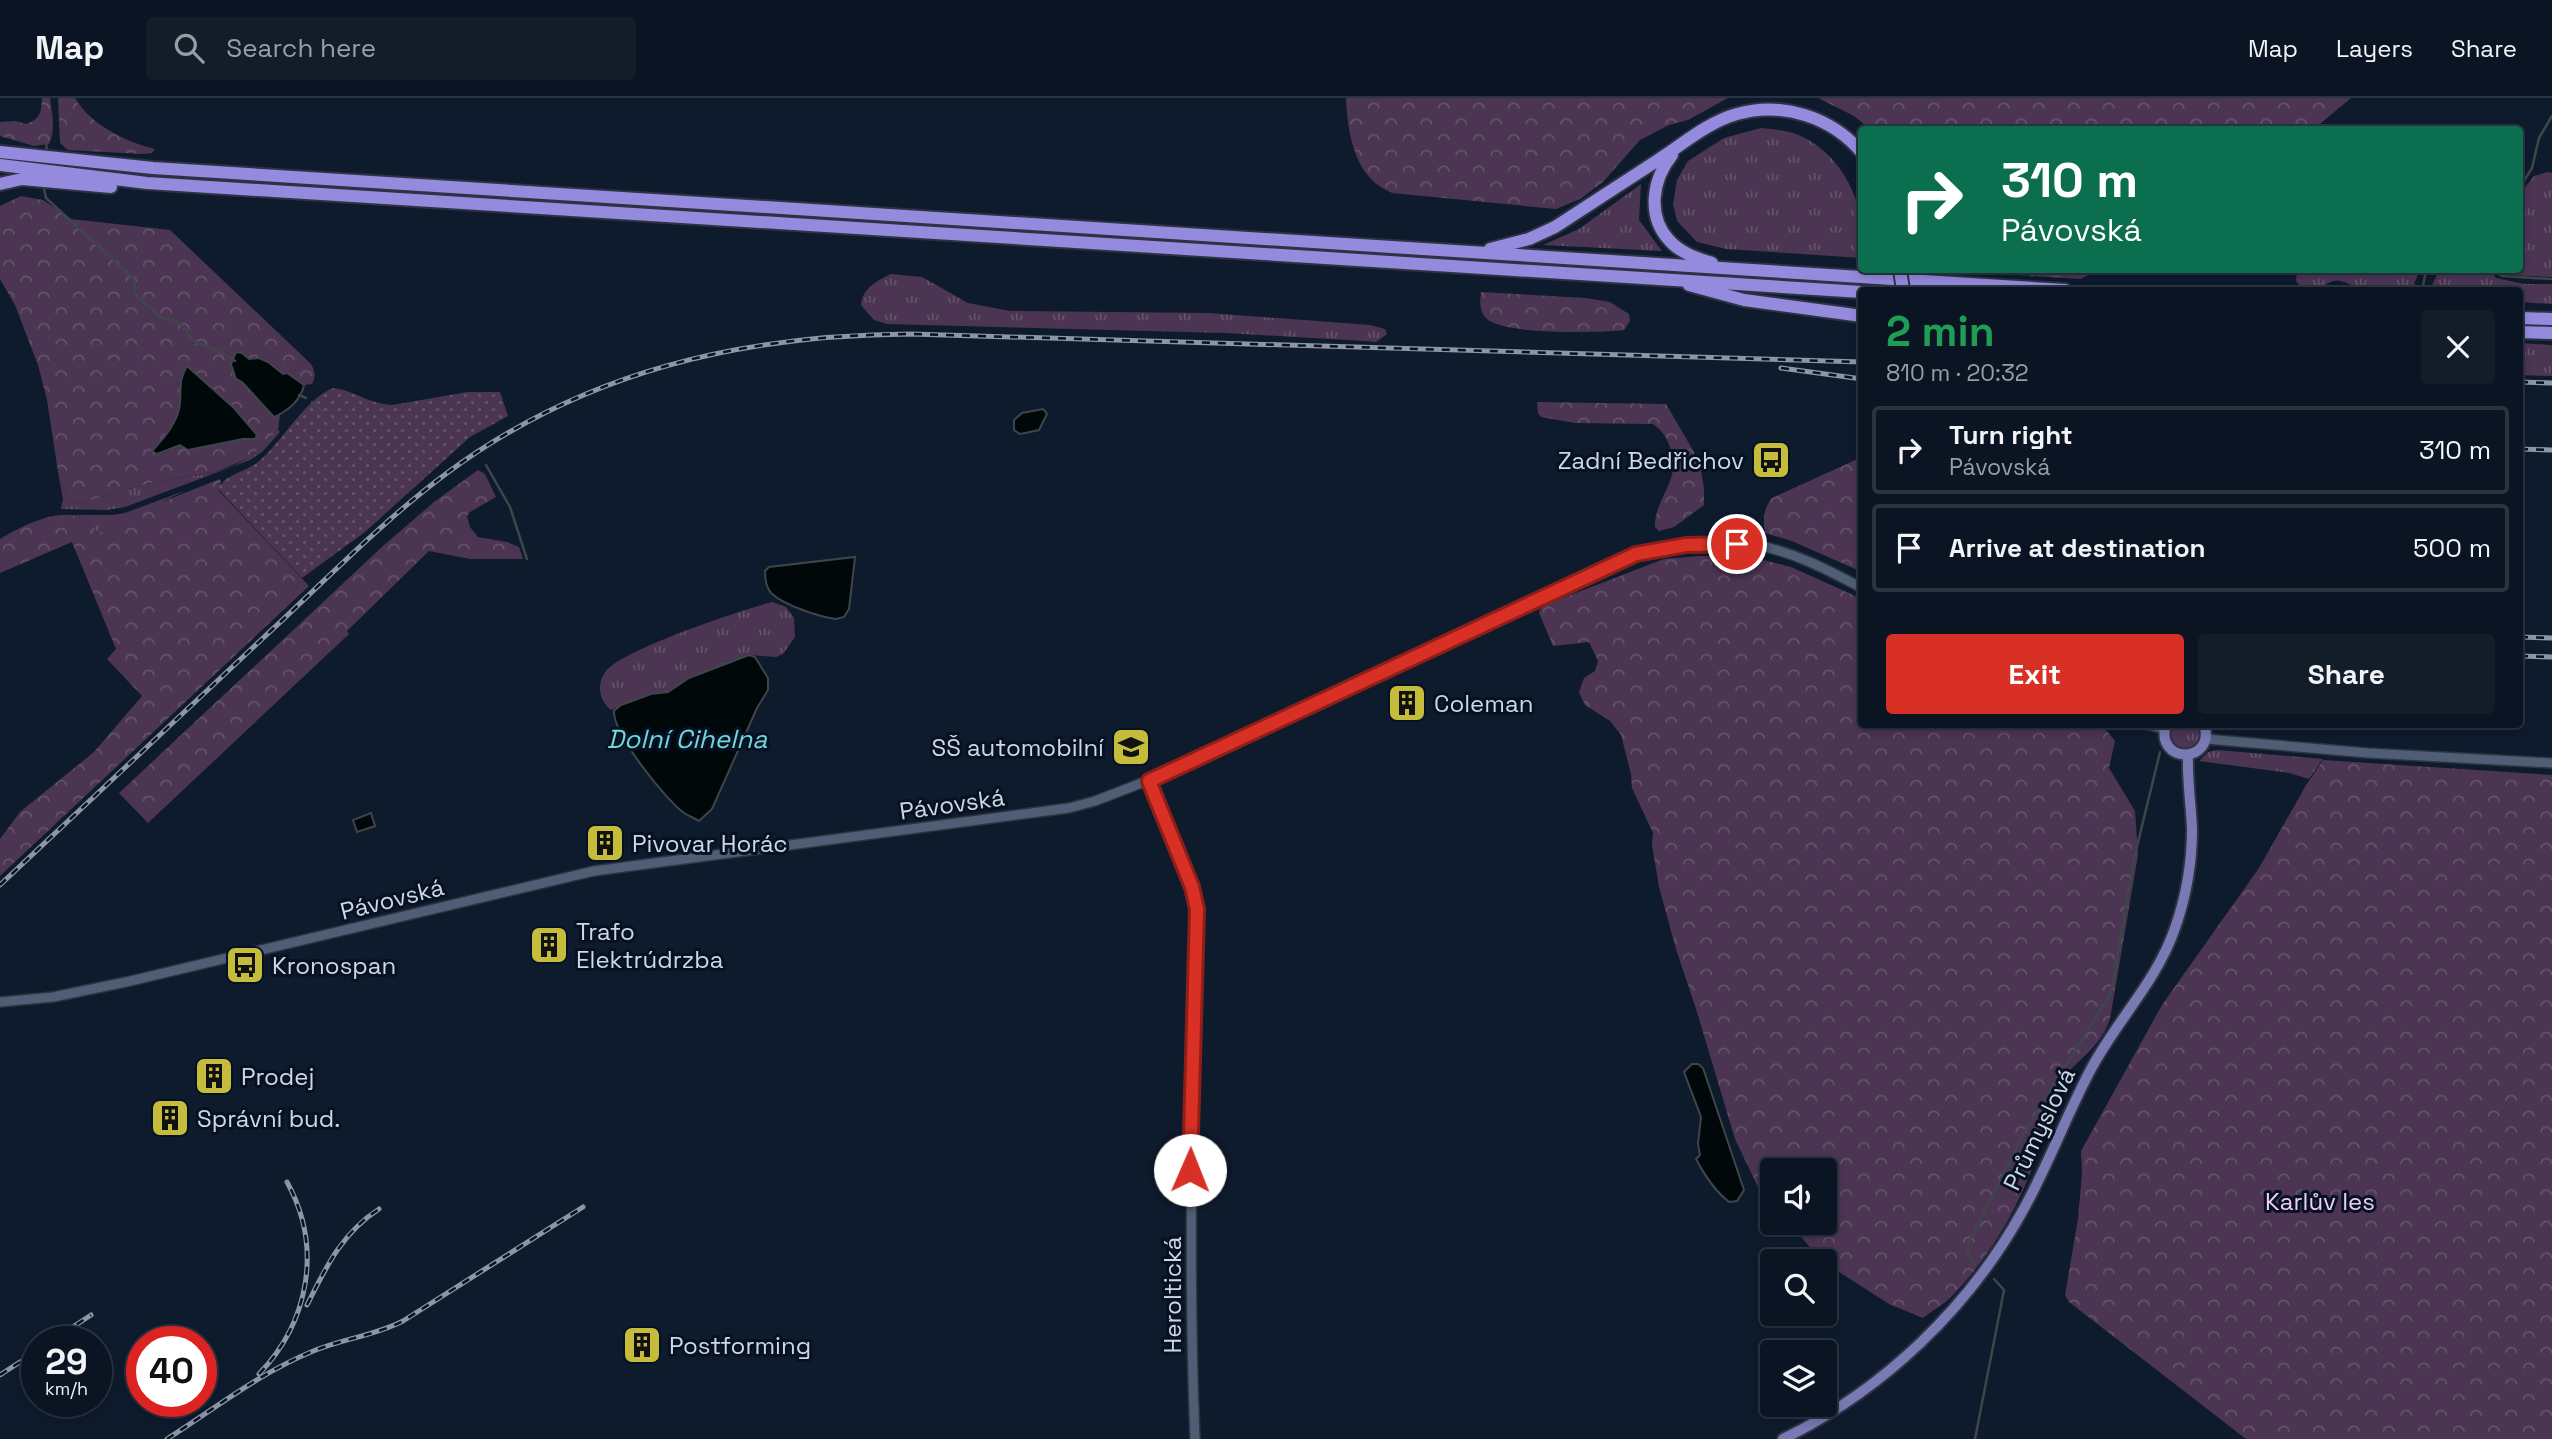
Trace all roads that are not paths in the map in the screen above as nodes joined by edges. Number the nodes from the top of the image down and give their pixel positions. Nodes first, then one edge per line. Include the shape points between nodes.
1 (1679, 147) junction
2 (1858, 148) edge
3 (0, 152) edge
4 (0, 165) edge
5 (29, 168) junction
6 (72, 173) junction
7 (0, 184) edge
8 (1457, 251) junction
9 (1739, 269) junction
10 (1676, 280) junction
11 (2018, 287) edge
12 (1858, 292) edge
13 (1858, 315) edge
14 (2523, 318) edge
15 (2552, 319) edge
16 (2523, 332) edge
17 (2552, 333) edge
18 (1858, 586) edge
19 (2165, 728) edge
20 (2205, 728) edge
21 (2206, 739) junction
22 (2188, 755) junction
23 (2552, 763) edge
24 (1149, 781) junction
25 (0, 1002) edge
26 (1195, 1439) edge
27 (1783, 1439) edge

1 - 2 highway via 1736,114 1768,108 1811,116 1835,128
1 - 8 highway via 1542,233 1501,247
1 - 9 highway via 1657,181 1655,218 1669,241 1690,256
3 - 5 highway
4 - 5 highway
5 - 6 highway
5 - 6 highway
5 - 7 highway
6 - 8 highway via 153,168
6 - 10 highway via 147,183
8 - 9 highway
9 - 11 highway
10 - 12 highway
10 - 13 highway via 1744,300
14 - 15 highway
16 - 17 highway
18 - 24 street, Pávovská via 1805,559 1756,545 1686,545 1636,554
19 - 22 main road via 2170,749
20 - 21 main road
21 - 22 main road
21 - 23 street
22 - 27 main road, Průmyslová via 2192,851 2175,929 2146,988 2092,1066 2033,1191 1983,1272 1930,1334 1881,1377
24 - 25 street, Pávovská via 1069,808 594,871 126,982
24 - 26 street, Heroltická via 1192,887 1198,919 1190,1170

